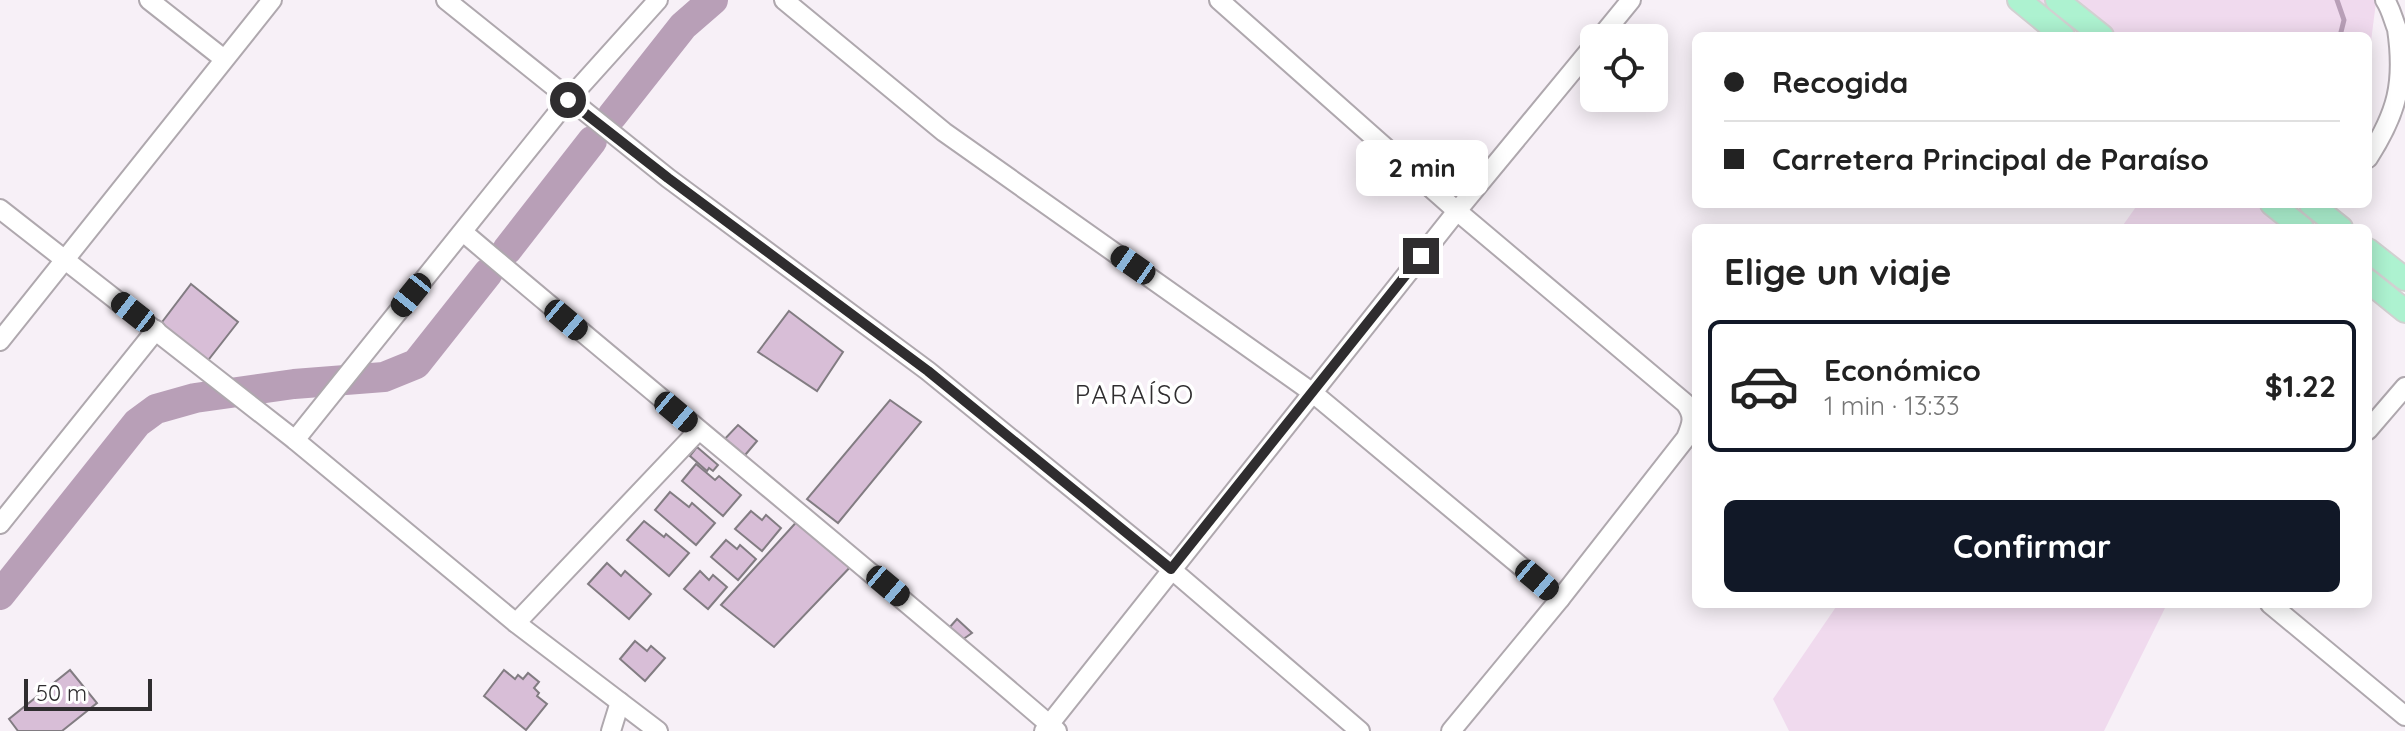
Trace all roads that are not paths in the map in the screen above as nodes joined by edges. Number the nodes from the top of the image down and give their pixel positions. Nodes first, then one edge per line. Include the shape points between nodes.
1 (149, 0) edge
2 (272, 0) edge
3 (446, 0) edge
4 (658, 0) edge
5 (784, 0) edge
6 (1219, 0) edge
7 (1631, 0) edge
8 (2019, 0) edge
9 (2057, 0) edge
10 (2385, 0) edge
11 (1611, 24) edge
12 (2058, 32) edge
13 (2097, 32) edge
14 (224, 59) junction
15 (1580, 62) edge
16 (568, 100) junction
17 (2372, 152) edge
18 (2277, 208) edge
19 (0, 209) edge
20 (1457, 211) junction
21 (2297, 224) edge
22 (463, 232) junction
23 (2372, 253) edge
24 (64, 259) junction
25 (2405, 279) edge
26 (2372, 284) edge
27 (2405, 311) edge
28 (156, 330) junction
29 (0, 341) edge
30 (2405, 387) edge
31 (1313, 393) junction
32 (2372, 425) edge
33 (698, 431) junction
34 (295, 440) junction
35 (0, 524) edge
36 (1171, 569) junction
37 (1560, 599) junction
38 (2275, 608) edge
39 (516, 623) junction
40 (620, 702) junction
41 (2405, 716) edge
42 (1050, 729) edge
43 (611, 731) edge
44 (658, 731) edge
45 (1360, 731) edge
46 (1451, 731) edge

1 - 14 street
2 - 14 street
3 - 16 street
4 - 16 street
5 - 31 street via 944,132
6 - 20 street
7 - 11 street
8 - 12 main road
9 - 13 main road
10 - 17 street via 2404,52 2404,89
14 - 24 street
15 - 20 street
16 - 22 street
16 - 36 street via 928,371
18 - 21 main road
19 - 24 street
20 - 31 street
20 - 37 street via 1692,412 1686,438
22 - 33 street
22 - 34 street
23 - 25 main road
24 - 28 street
24 - 29 street
26 - 27 main road
28 - 34 street
28 - 35 street
30 - 32 street
31 - 36 street
31 - 37 street
33 - 39 street
33 - 42 street via 865,566
34 - 39 street
36 - 42 street
36 - 45 street
37 - 46 street
38 - 41 street
39 - 40 street
40 - 43 street
40 - 44 street

